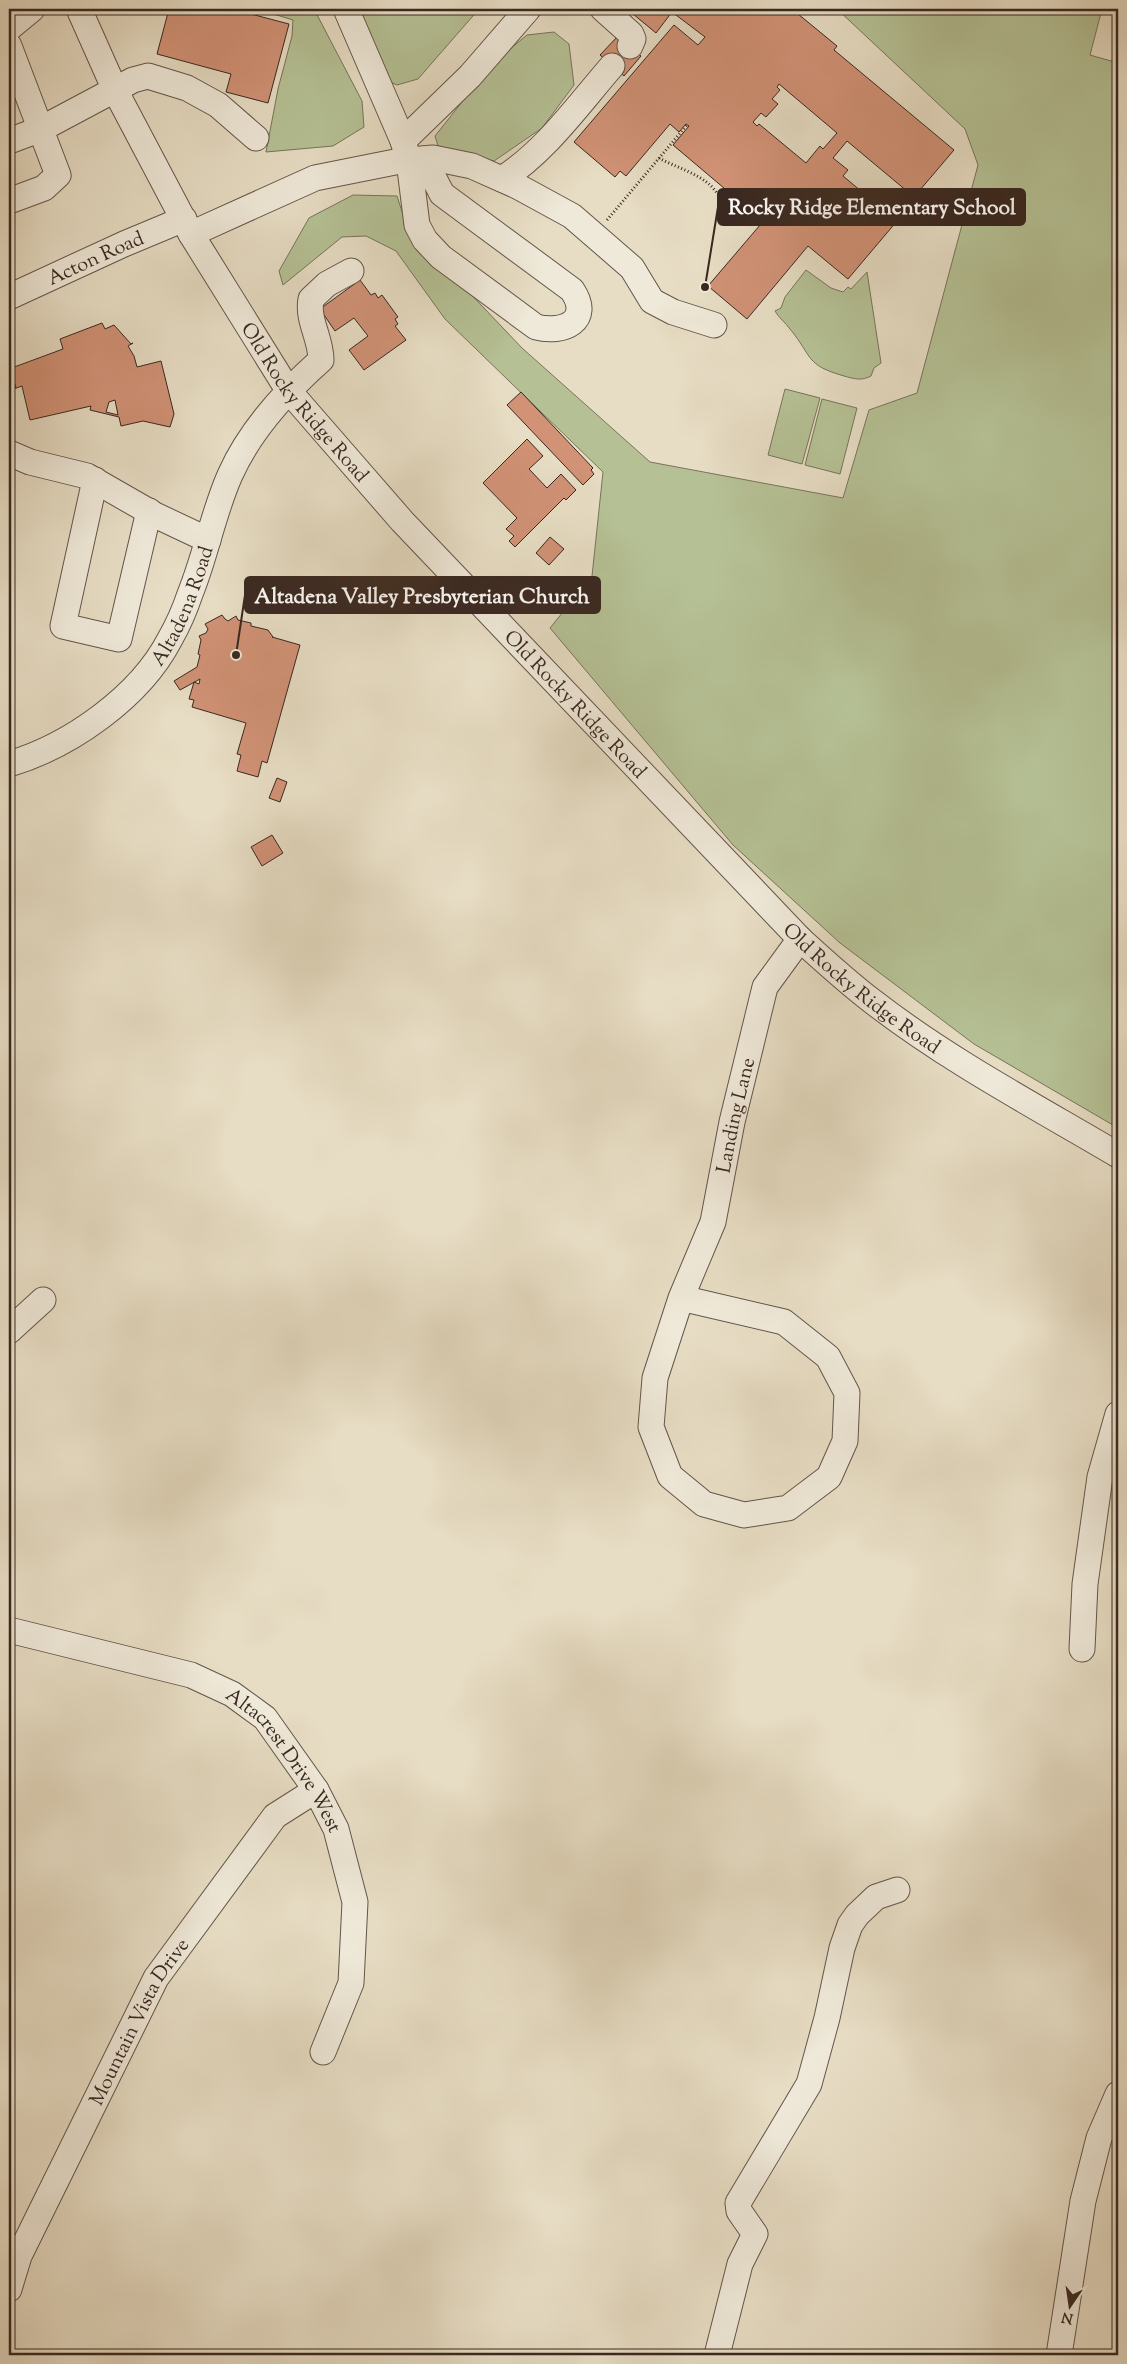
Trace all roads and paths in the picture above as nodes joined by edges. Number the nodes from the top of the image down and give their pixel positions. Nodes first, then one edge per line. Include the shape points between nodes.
1 (32, 9) edge
2 (79, 9) edge
3 (346, 9) edge
4 (528, 9) edge
5 (603, 9) edge
6 (9, 28) edge
7 (9, 46) edge
8 (630, 46) dead end
9 (612, 66) dead end
10 (115, 90) junction
11 (687, 125) dead end
12 (41, 128) junction
13 (256, 138) dead end
14 (9, 142) edge
15 (412, 154) junction
16 (659, 158) junction
17 (502, 179) junction
18 (9, 201) edge
19 (762, 202) dead end
20 (188, 227) junction
21 (594, 236) junction
22 (350, 270) dead end
23 (9, 298) edge
24 (714, 325) dead end
25 (288, 390) junction
26 (9, 453) edge
27 (95, 480) junction
28 (149, 511) junction
29 (208, 540) junction
30 (9, 764) edge
31 (800, 939) junction
32 (1118, 1155) edge
33 (681, 1298) junction
34 (43, 1300) dead end
35 (9, 1331) edge
36 (1118, 1414) edge
37 (9, 1630) edge
38 (1082, 1649) dead end
39 (316, 1790) junction
40 (897, 1890) dead end
41 (323, 2052) dead end
42 (1118, 2094) edge
43 (9, 2289) edge
44 (717, 2355) edge
45 (1059, 2355) edge

1 - 6 street
2 - 10 street, Old Rocky Ridge Road
3 - 15 street
4 - 15 street via 470,76
5 - 8 street via 631,34
7 - 12 street
9 - 17 street via 538,152
10 - 12 street
10 - 13 street via 148,76 187,88 218,105
10 - 20 street, Old Rocky Ridge Road
11 - 16 path
12 - 14 street
12 - 18 street via 58,175 44,188
15 - 15 street via 442,194 572,290 580,306 577,318 569,326 559,329 536,327 434,250 417,225
15 - 17 street, Acton Road via 472,166
15 - 20 street, Acton Road via 315,178
16 - 19 path via 705,181 740,214 753,214
16 - 21 path
17 - 21 street, Acton Road via 572,216
20 - 23 street, Acton Road via 124,244
20 - 25 street, Old Rocky Ridge Road
21 - 24 street, Acton Road via 632,268 652,301 673,312
22 - 25 street, Altadena Road via 311,299 311,321 321,346 321,360
25 - 29 street, Altadena Road via 254,432 230,475
25 - 31 street, Old Rocky Ridge Road via 409,528
26 - 27 street
27 - 28 street
27 - 28 street via 62,626 119,639
28 - 29 street
29 - 30 street, Altadena Road via 191,593 170,640 145,675 121,700 83,730
31 - 32 street, Old Rocky Ridge Road via 842,978 904,1025
31 - 33 street, Landing Lane via 765,987 734,1113 713,1222
33 - 33 street, Landing Lane via 784,1322 828,1357 847,1393 845,1441 829,1477 788,1508 744,1515 704,1504 670,1476 651,1427 655,1378
34 - 35 street
36 - 38 street via 1100,1477 1084,1584
37 - 39 street, Altacrest Drive West via 191,1675 232,1694 265,1718
39 - 41 street, Altacrest Drive West via 336,1829 355,1902 351,1983
39 - 43 street, Mountain Vista Drive via 275,1816 156,1978 20,2256
40 - 44 street via 884,1893 866,1906 845,1934 814,2072 738,2203 739,2211 755,2234 740,2264
42 - 45 street via 1099,2138 1083,2201

